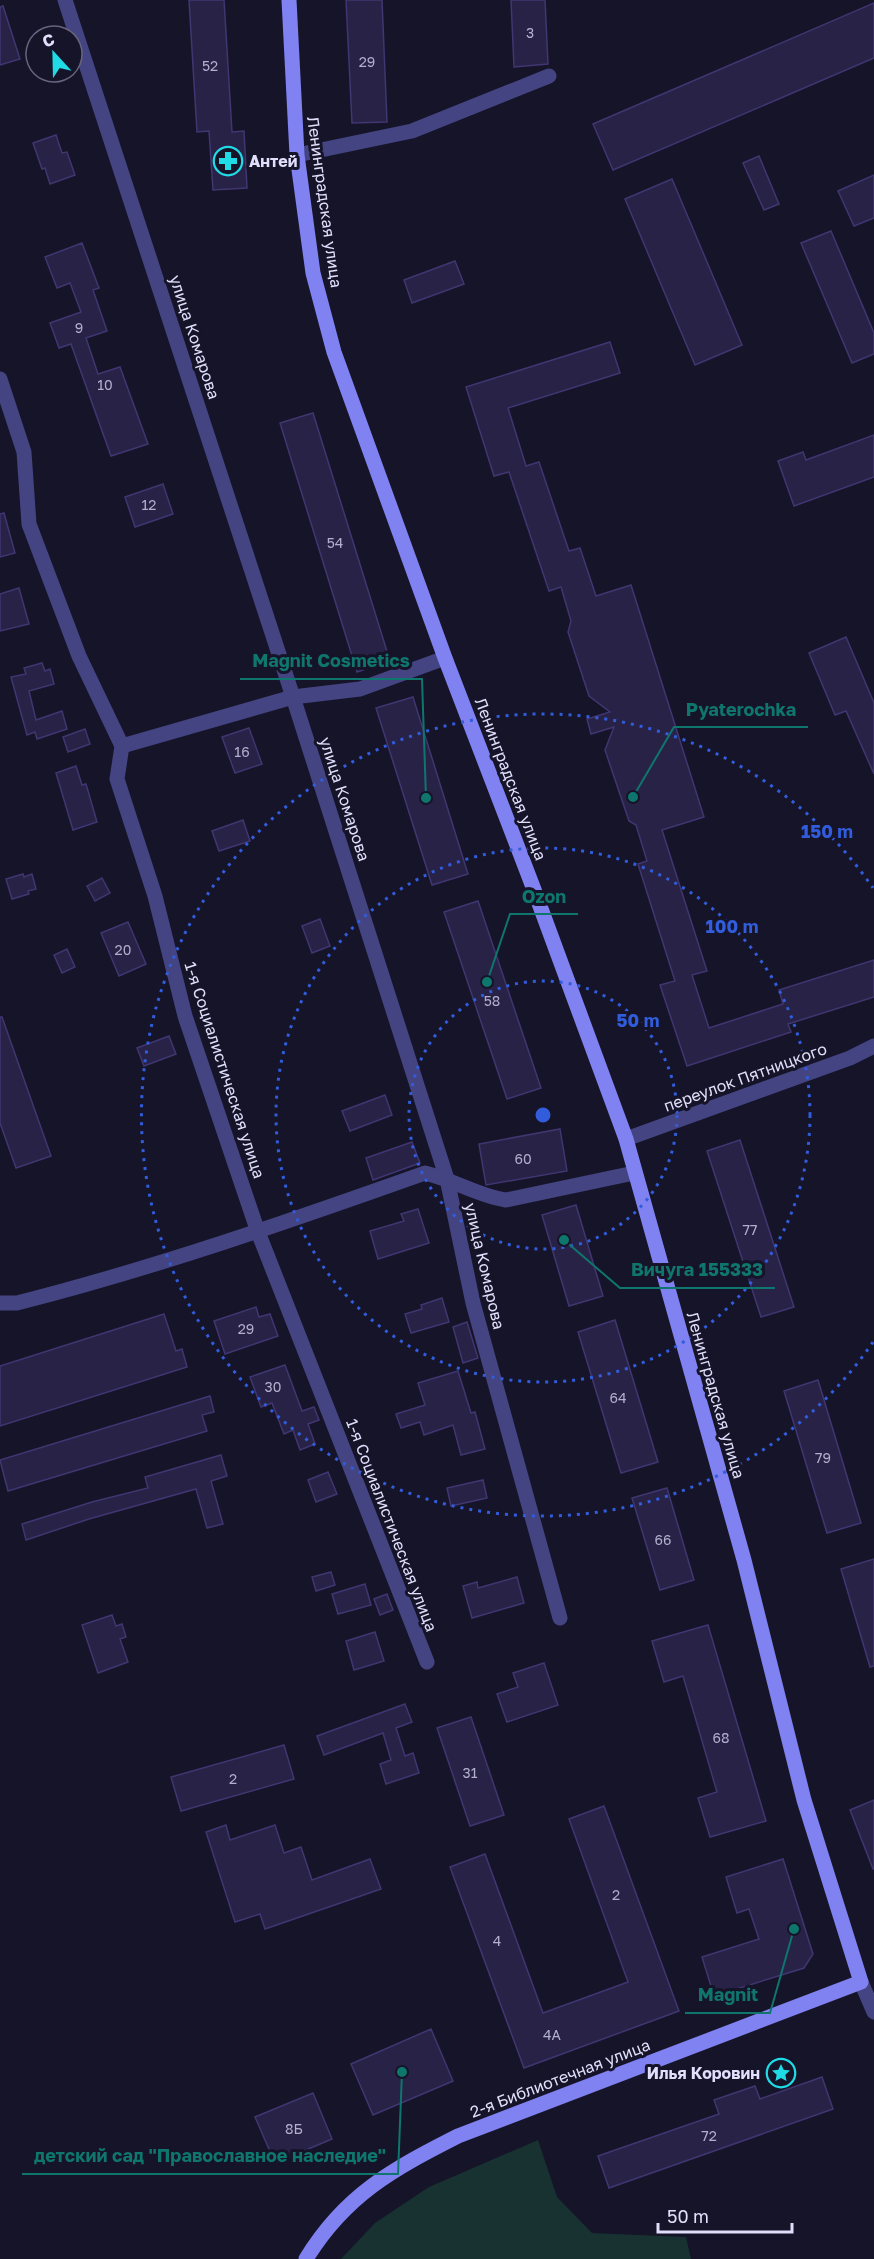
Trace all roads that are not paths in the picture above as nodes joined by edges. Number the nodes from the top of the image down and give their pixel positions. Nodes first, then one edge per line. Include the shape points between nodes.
1 (64, 0) edge
2 (288, 0) edge
3 (549, 76) dead end
4 (297, 156) junction
5 (0, 379) edge
6 (445, 658) junction
7 (293, 697) junction
8 (122, 746) junction
9 (874, 1046) edge
10 (626, 1139) junction
11 (634, 1173) junction
12 (447, 1179) junction
13 (258, 1232) junction
14 (0, 1303) edge
15 (560, 1618) dead end
16 (427, 1662) dead end
17 (861, 1982) junction
18 (874, 2012) edge
19 (306, 2259) edge

1 - 7 street, улица Комарова
2 - 4 main road, Ленинградская улица
3 - 4 street via 412,131
4 - 6 main road, Ленинградская улица via 313,273 334,352
5 - 8 street via 24,452 29,524 79,656
6 - 7 street via 360,689
6 - 10 main road, Ленинградская улица
7 - 8 street
7 - 12 street, улица Комарова
8 - 13 street, 1-я Социалистическая улица via 117,779 155,896 185,1016
9 - 10 street, переулок Пятницкого
10 - 11 main road, Ленинградская улица
11 - 12 street via 506,1200 490,1198
11 - 17 main road, Ленинградская улица via 744,1560 804,1800
12 - 13 street via 425,1173
12 - 15 street, улица Комарова via 473,1303
13 - 14 street via 36,1298
13 - 16 street, 1-я Социалистическая улица
17 - 18 street, Ленинградская улица
17 - 19 main road, 2-я Библиотечная улица via 458,2136 401,2165 355,2198 320,2236

